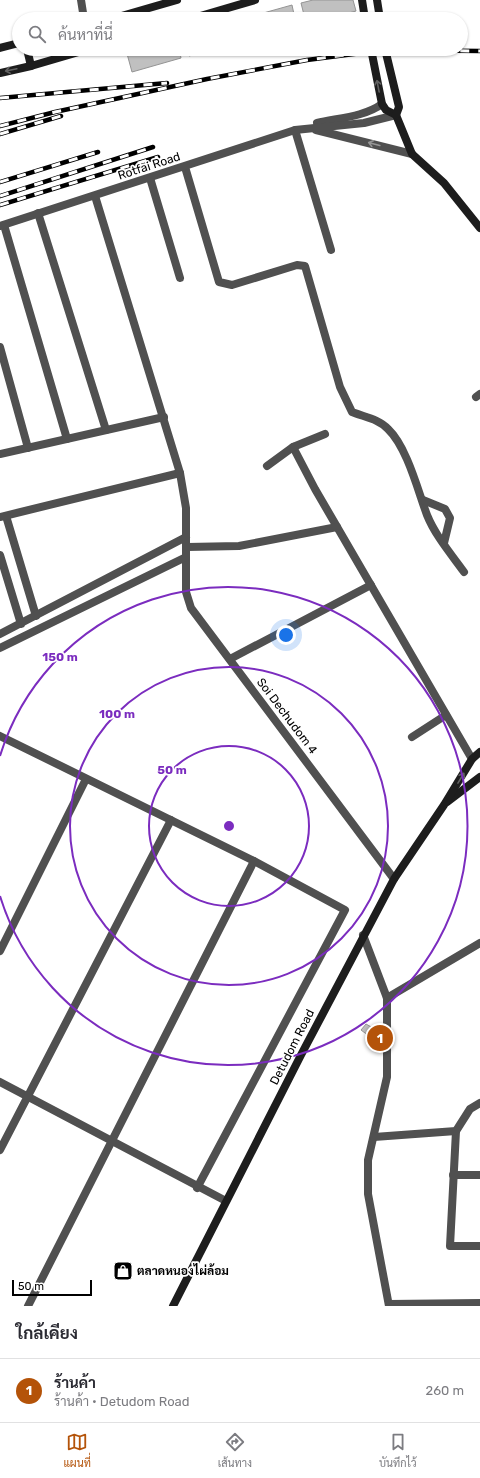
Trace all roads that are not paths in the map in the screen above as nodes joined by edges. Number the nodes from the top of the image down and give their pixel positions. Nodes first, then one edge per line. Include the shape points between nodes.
1 (81, 0) edge
2 (177, 0) edge
3 (255, 0) edge
4 (362, 0) edge
5 (377, 0) edge
6 (83, 12) edge
7 (135, 12) edge
8 (214, 12) edge
9 (364, 12) edge
10 (379, 12) edge
11 (12, 45) edge
12 (0, 48) edge
13 (29, 56) edge
14 (65, 56) edge
15 (372, 56) edge
16 (387, 56) edge
17 (31, 66) junction
18 (0, 73) edge
19 (382, 104) junction
20 (396, 116) junction
21 (305, 128) junction
22 (295, 130) junction
23 (412, 154) junction
24 (185, 167) junction
25 (150, 178) junction
26 (94, 196) junction
27 (38, 213) junction
28 (2, 225) edge
29 (480, 228) edge
30 (331, 250) dead end
31 (180, 278) dead end
32 (0, 346) edge
33 (164, 417) junction
34 (106, 430) junction
35 (325, 434) dead end
36 (68, 439) junction
37 (294, 447) junction
38 (28, 448) junction
39 (0, 454) edge
40 (267, 466) dead end
41 (180, 473) junction
42 (423, 500) junction
43 (3, 516) edge
44 (337, 527) junction
45 (186, 537) junction
46 (444, 543) junction
47 (187, 547) junction
48 (0, 555) edge
49 (186, 557) junction
50 (464, 572) dead end
51 (371, 585) junction
52 (36, 616) junction
53 (21, 624) junction
54 (0, 634) edge
55 (0, 648) edge
56 (230, 659) junction
57 (446, 715) junction
58 (0, 736) edge
59 (412, 737) dead end
60 (480, 752) edge
61 (472, 760) junction
62 (480, 777) edge
63 (86, 779) junction
64 (444, 805) junction
65 (171, 820) junction
66 (254, 861) junction
67 (394, 879) junction
68 (364, 935) junction
69 (480, 943) edge
70 (0, 951) edge
71 (387, 998) junction
72 (0, 1082) edge
73 (28, 1096) junction
74 (480, 1103) edge
75 (456, 1131) junction
76 (374, 1137) junction
77 (112, 1142) junction
78 (0, 1150) edge
79 (453, 1175) junction
80 (480, 1175) edge
81 (197, 1188) junction
82 (226, 1201) junction
83 (480, 1246) edge
84 (480, 1303) edge
85 (389, 1305) edge
86 (28, 1306) edge
87 (173, 1306) edge

1 - 6 street
2 - 7 main road
3 - 8 main road
4 - 9 main road
5 - 10 main road
11 - 12 main road
13 - 17 main road
14 - 17 main road
19 -> 15 main road
16 - 20 main road via 399,107
17 -> 18 main road
19 - 20 main road
19 - 21 street, Rotfai Road via 354,116
20 - 21 street, Rotfai Road via 358,124
20 - 23 main road
21 - 22 street, Rotfai Road
23 -> 21 street, Rotfai Road
22 - 24 street, Rotfai Road
22 - 30 street
23 - 29 main road via 444,183
24 - 25 street, Rotfai Road
24 - 42 street via 219,282 232,285 297,265 305,266 340,387 352,412 376,420 397,438
25 - 26 street, Rotfai Road
25 - 31 street
26 - 27 street, Rotfai Road
26 - 33 street, Soi Dechudom 4
27 - 28 street, Rotfai Road
27 - 34 street
28 - 36 street
32 - 38 street
33 - 34 street
33 - 41 street, Soi Dechudom 4
34 - 36 street
35 - 37 street
36 - 38 street
37 - 40 street
37 - 44 street
38 - 39 street
41 - 43 street
41 - 45 street, Soi Dechudom 4 via 186,508
42 - 46 street via 427,515
42 - 46 street via 445,508 450,518
43 - 52 street
44 - 47 street via 239,546
44 - 51 street
45 - 47 street, Soi Dechudom 4
45 - 52 street
46 - 50 street
47 - 49 street, Soi Dechudom 4
48 - 53 street
49 - 55 street
49 - 56 street, Soi Dechudom 4 via 186,592 191,608
51 - 56 street
51 - 57 street
52 - 53 street
53 - 54 street
56 - 67 street, Soi Dechudom 4
57 - 59 street
57 - 61 street
58 - 63 street
60 - 61 main road, Detudom Road
64 -> 61 main road, Detudom Road
62 - 64 main road, Detudom Road
63 - 65 street
63 - 70 street
64 - 67 main road, Detudom Road
65 - 66 street
65 - 73 street
66 - 77 street
66 - 81 street via 346,910
67 - 68 main road, Detudom Road
68 - 71 street
68 - 82 main road, Detudom Road
69 - 71 street
71 - 76 street via 387,1077
72 - 73 street
73 - 77 street
73 - 78 street
74 - 75 street via 470,1109
75 - 76 street
75 - 79 street
76 - 85 street via 368,1160 368,1194
77 - 81 street
77 - 86 street
79 - 80 street
79 - 83 street via 450,1246
81 - 82 street
82 - 87 main road, Detudom Road
84 - 85 street

